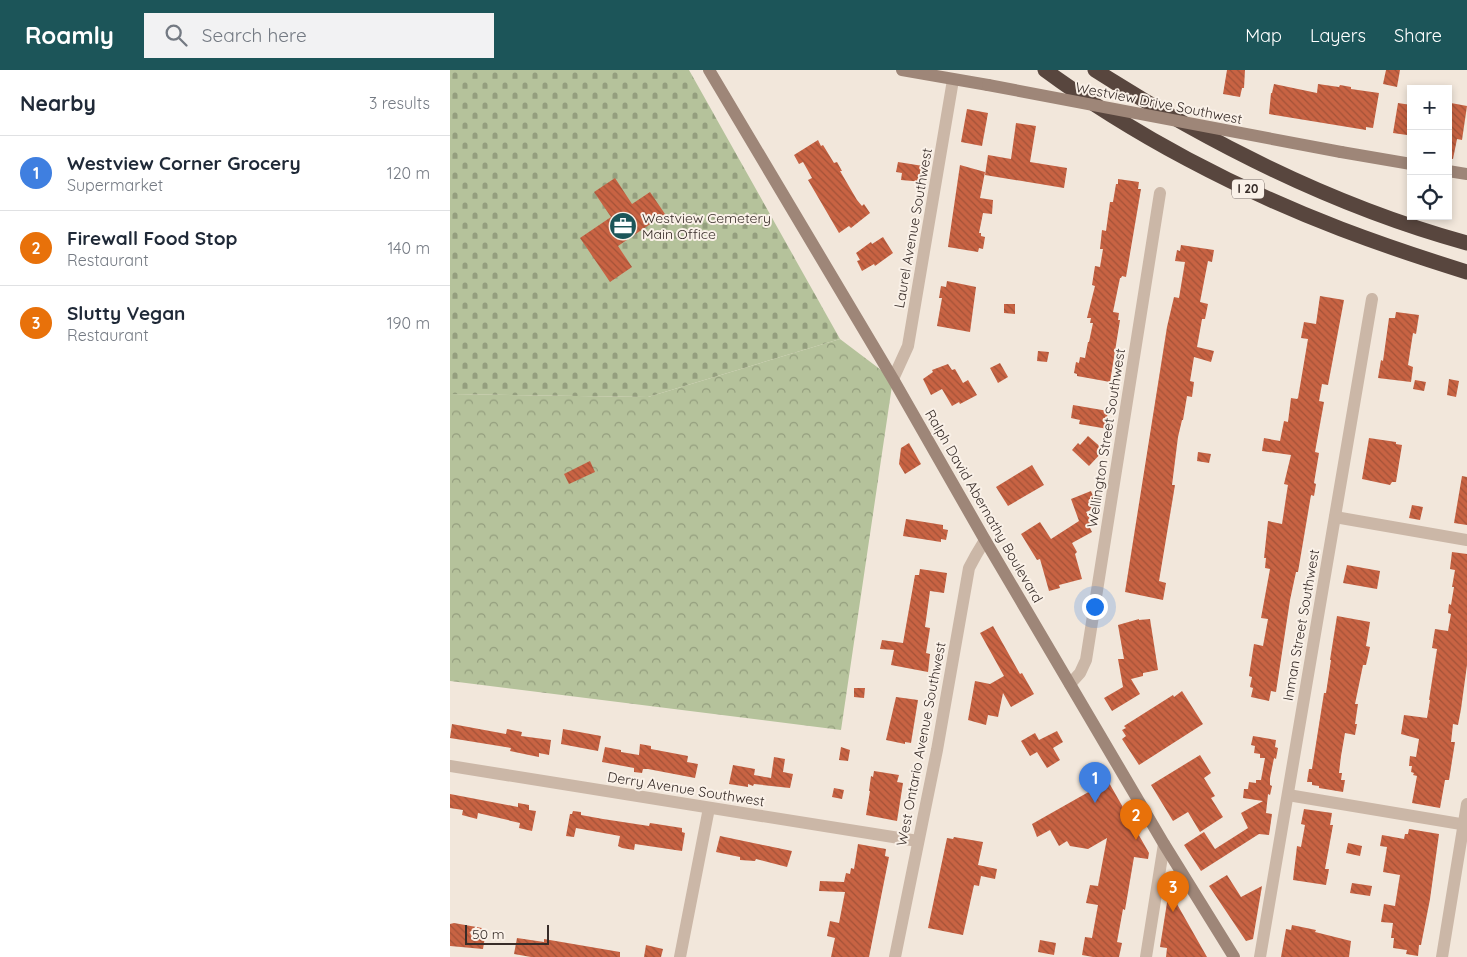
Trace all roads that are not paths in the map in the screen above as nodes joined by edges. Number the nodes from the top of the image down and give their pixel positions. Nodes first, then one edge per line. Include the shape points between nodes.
1 (709, 70) edge
2 (902, 70) edge
3 (1045, 70) edge
4 (1095, 70) edge
5 (954, 80) junction
6 (1407, 163) edge
7 (1452, 172) edge
8 (1467, 174) edge
9 (1160, 193) dead end
10 (1467, 243) edge
11 (1467, 272) edge
12 (1372, 299) dead end
13 (893, 379) junction
14 (1335, 517) junction
15 (986, 540) junction
16 (1467, 540) edge
17 (1070, 684) junction
18 (450, 766) edge
19 (1288, 795) junction
20 (1467, 804) edge
21 (709, 808) junction
22 (1465, 825) edge
23 (918, 841) junction
24 (1164, 844) junction
25 (680, 957) edge
26 (895, 957) edge
27 (1146, 957) edge
28 (1234, 957) edge
29 (1260, 957) edge
30 (1442, 957) edge

1 - 13 main road, Ralph David Abernathy Boulevard
2 - 5 main road, Westview Drive Southwest
3 - 11 highway, I 20 via 1110,115 1238,184 1340,229
4 - 10 highway, I 20 via 1185,125 1271,168 1384,216
5 - 6 main road, Westview Drive Southwest, bridge
5 - 13 street, Laurel Avenue Southwest via 908,346
7 - 8 main road
9 - 17 street, Wellington Street Southwest via 1086,660
12 - 14 street, Inman Street Southwest
13 - 15 main road, Ralph David Abernathy Boulevard
14 - 16 street
14 - 19 street, Inman Street Southwest
15 - 17 main road, Ralph David Abernathy Boulevard
15 - 23 street, West Ontario Avenue Southwest via 970,568
17 - 24 main road, Ralph David Abernathy Boulevard
18 - 21 street, Derry Avenue Southwest
19 - 22 street
19 - 29 street, Inman Street Southwest
20 - 22 street
21 - 23 street, Derry Avenue Southwest
21 - 25 street
22 - 30 street
23 - 26 street, West Ontario Avenue Southwest
24 - 27 street
24 - 28 main road, Ralph David Abernathy Boulevard

